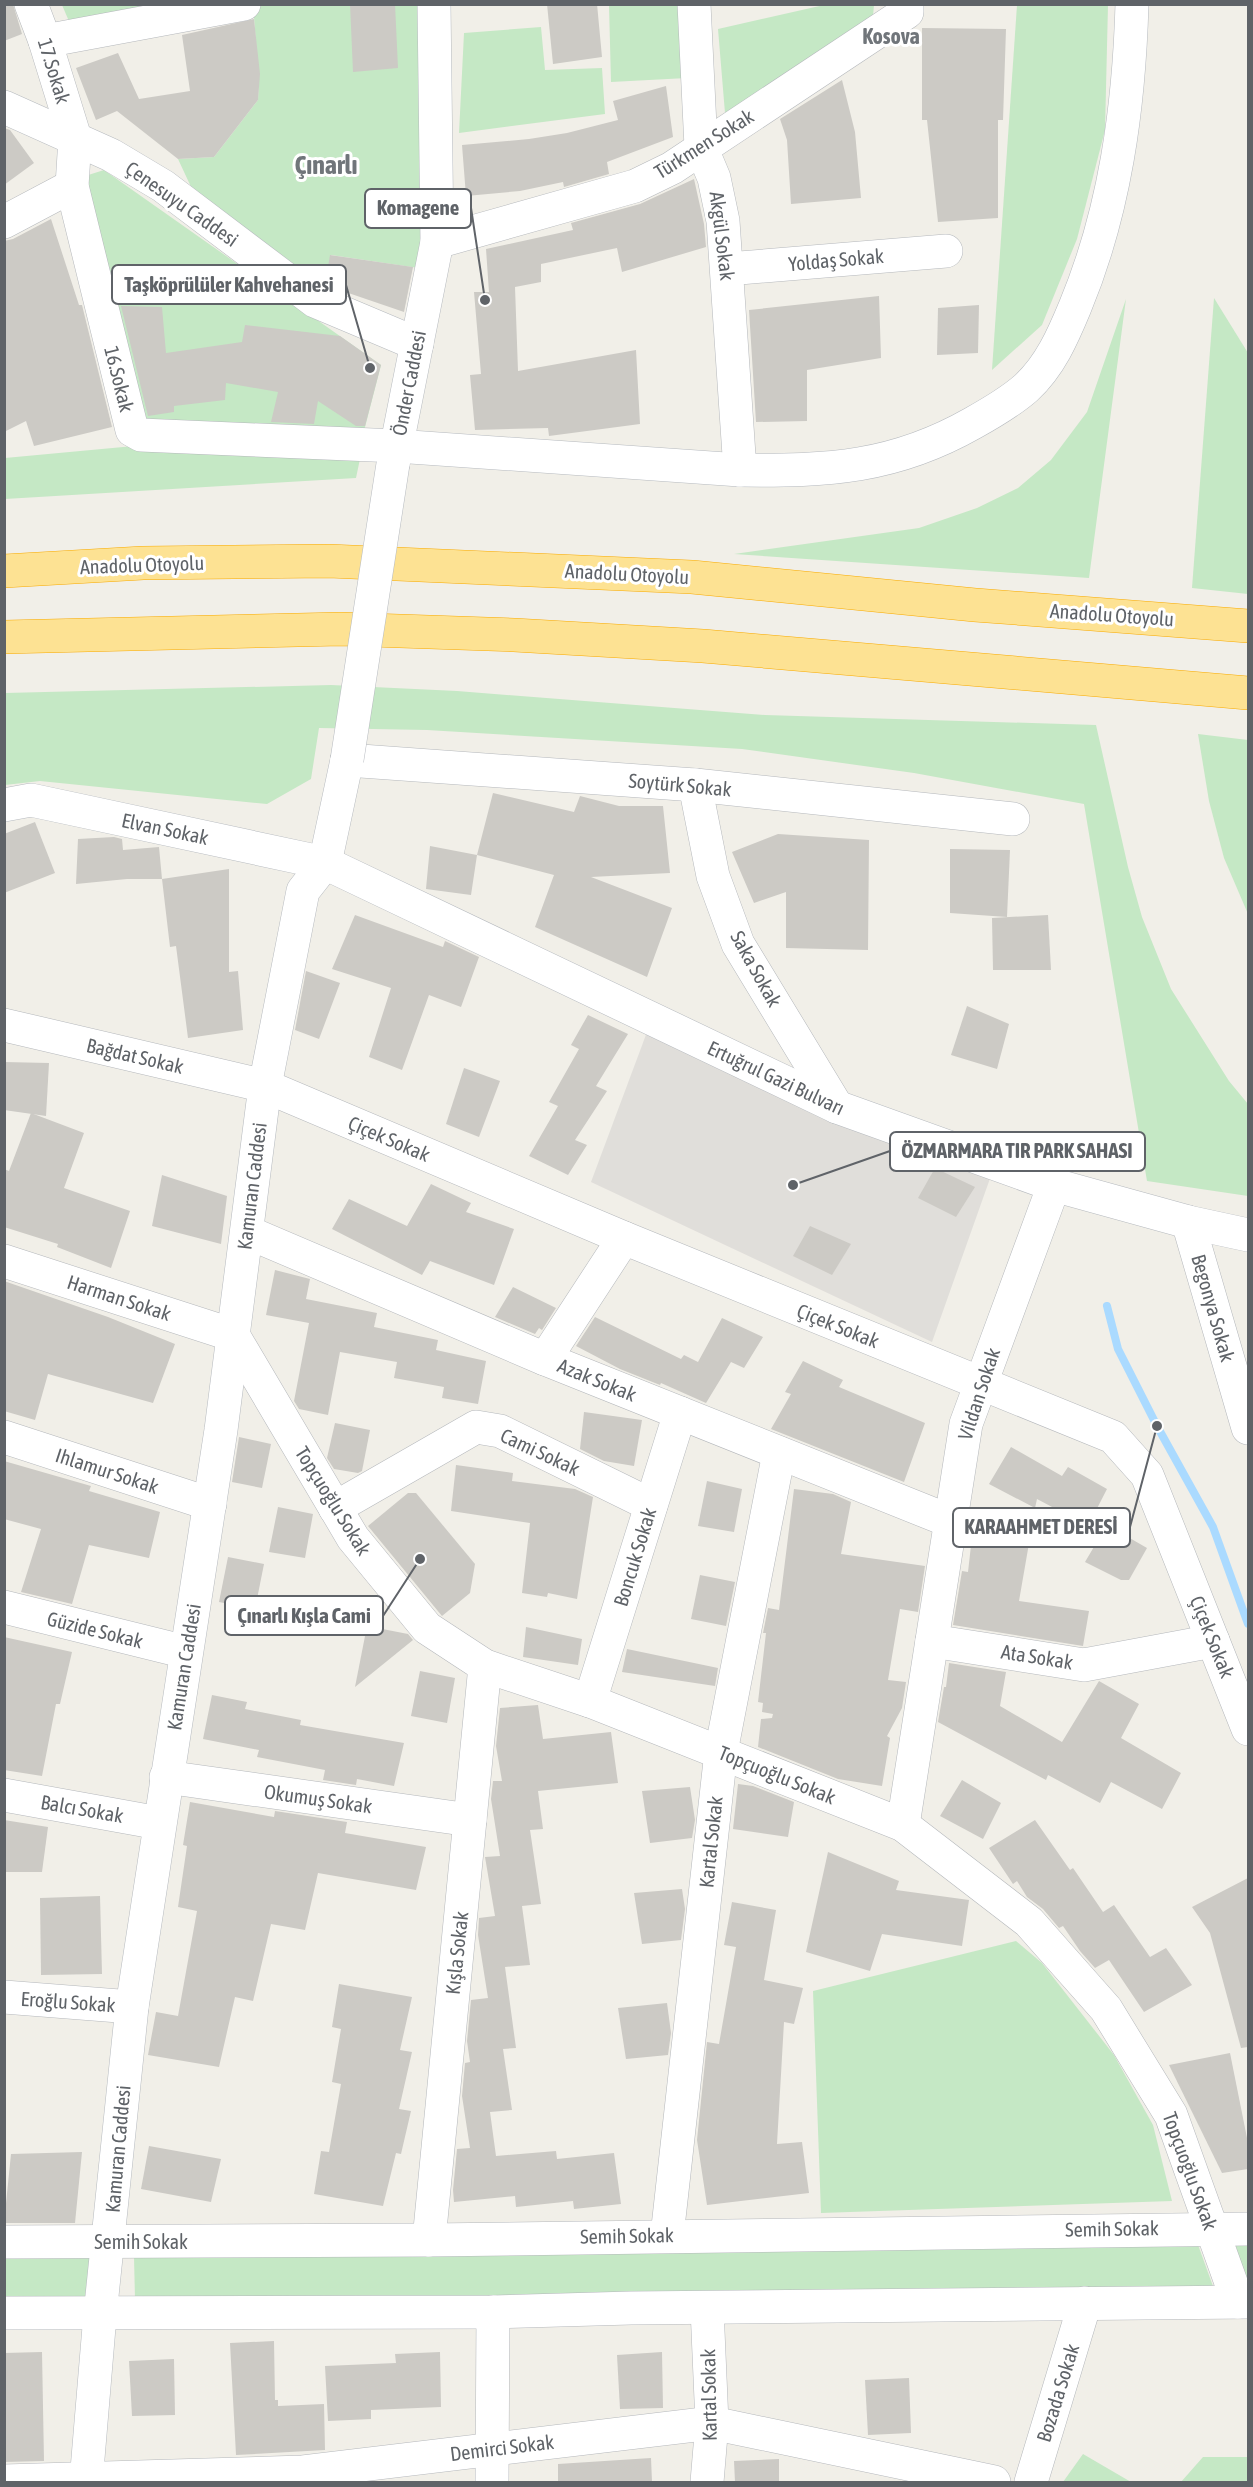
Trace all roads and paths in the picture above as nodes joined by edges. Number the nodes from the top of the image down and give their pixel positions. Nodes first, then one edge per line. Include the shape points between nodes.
1 (31, 4) edge
2 (244, 4) edge
3 (434, 4) edge
4 (694, 4) edge
5 (907, 4) edge
6 (1132, 4) edge
7 (45, 41) junction
8 (4, 107) edge
9 (75, 138) junction
10 (701, 147) junction
11 (72, 186) junction
12 (4, 222) edge
13 (437, 242) junction
14 (946, 250) dead end
15 (727, 269) junction
16 (417, 344) junction
17 (395, 455) junction
18 (740, 470) junction
19 (4, 571) edge
20 (1248, 626) edge
21 (4, 637) edge
22 (1248, 693) edge
23 (347, 760) junction
24 (695, 785) junction
25 (4, 805) edge
26 (1013, 819) dead end
27 (325, 863) junction
28 (4, 1026) edge
29 (265, 1086) junction
30 (837, 1107) junction
31 (1054, 1185) junction
32 (1188, 1222) junction
33 (247, 1232) junction
34 (1248, 1235) edge
35 (624, 1238) junction
36 (4, 1261) edge
37 (233, 1335) junction
38 (545, 1359) junction
39 (980, 1384) junction
40 (680, 1413) junction
41 (1248, 1428) edge
42 (4, 1437) edge
43 (779, 1453) junction
44 (210, 1504) junction
45 (651, 1505) junction
46 (335, 1508) junction
47 (950, 1521) junction
48 (4, 1607) edge
49 (932, 1641) junction
50 (1214, 1641) junction
51 (186, 1652) junction
52 (484, 1666) junction
53 (590, 1701) junction
54 (1248, 1729) edge
55 (721, 1752) junction
56 (166, 1777) junction
57 (4, 1795) edge
58 (470, 1820) junction
59 (159, 1823) junction
60 (903, 1825) junction
61 (4, 1996) edge
62 (132, 2007) junction
63 (1211, 2228) junction
64 (1248, 2229) edge
65 (667, 2236) junction
66 (429, 2240) junction
67 (4, 2242) edge
68 (109, 2242) junction
69 (1243, 2302) edge
70 (1085, 2303) junction
71 (707, 2308) junction
72 (493, 2312) junction
73 (4, 2313) edge
74 (100, 2315) junction
75 (712, 2423) junction
76 (492, 2450) junction
77 (303, 2477) edge
78 (86, 2480) edge
79 (4, 2481) edge
80 (492, 2482) edge
81 (707, 2482) edge
82 (994, 2482) edge
83 (1031, 2482) edge

1 - 7 street, 17.Sokak
2 - 7 street
3 - 13 street, Önder Caddesi
4 - 10 street, Akgül Sokak
5 - 10 street, Türkmen Sokak via 908,12
6 - 18 street via 1126,109 1110,194 1091,268 1045,368 992,412 915,451 855,466
7 - 9 street, 17.Sokak
8 - 9 street, Çenesuyu Caddesi
9 - 11 street, 16.Sokak
9 - 16 street, Çenesuyu Caddesi via 163,186 315,301
10 - 13 street, Türkmen Sokak via 672,168 635,186
10 - 15 street, Akgül Sokak via 721,203
11 - 12 street
11 - 17 street, 16.Sokak via 132,430 141,435
13 - 16 street, Önder Caddesi
14 - 15 street, Yoldaş Sokak
15 - 18 street, Akgül Sokak
16 - 17 street, Önder Caddesi
17 - 18 street
17 - 23 street, Önder Caddesi, bridge
19 - 20 highway, Anadolu Otoyolu via 143,563 329,561 692,577 975,605
21 - 22 highway via 341,629 514,635 704,646
23 - 24 street, Soytürk Sokak
23 - 27 street, Önder Caddesi
24 - 26 street, Soytürk Sokak
24 - 30 street, Saka Sokak via 713,876 738,944
25 - 27 street, Elvan Sokak via 31,800
27 - 29 street, Kamuran Caddesi via 303,891
27 - 30 street, Ertuğrul Gazi Bulvarı
28 - 29 street, Bağdat Sokak
29 - 33 street, Kamuran Caddesi
29 - 35 street, Çiçek Sokak
30 - 31 street, Ertuğrul Gazi Bulvarı
31 - 32 street, Ertuğrul Gazi Bulvarı
31 - 39 street, Vildan Sokak
32 - 34 street, Ertuğrul Gazi Bulvarı
32 - 41 street, Begonya Sokak
33 - 37 street, Kamuran Caddesi
33 - 38 street, Azak Sokak
35 - 38 street
35 - 39 street, Çiçek Sokak
36 - 37 street, Harman Sokak
37 - 44 street, Kamuran Caddesi
37 - 46 street, Topçuoğlu Sokak
38 - 40 street, Azak Sokak
39 - 47 street, Vildan Sokak via 966,1424
39 - 50 street, Çiçek Sokak via 1113,1437 1127,1452 1147,1475
40 - 43 street, Azak Sokak
40 - 45 street, Boncuk Sokak
42 - 44 street, Ihlamur Sokak
43 - 47 street, Azak Sokak
43 - 55 street, Kartal Sokak
44 - 51 street, Kamuran Caddesi
45 - 46 street, Cami Sokak via 500,1431 476,1427
45 - 53 street, Boncuk Sokak
46 - 52 street, Topçuoğlu Sokak via 353,1538 427,1628
47 - 49 street, Vildan Sokak
48 - 51 street, Güzide Sokak
49 - 50 street, Ata Sokak via 1084,1665
49 - 60 street, Vildan Sokak
50 - 54 street, Çiçek Sokak
51 - 56 street, Kamuran Caddesi
52 - 53 street, Topçuoğlu Sokak
52 - 58 street, Kışla Sokak
53 - 55 street, Topçuoğlu Sokak
55 - 60 street, Topçuoğlu Sokak
55 - 65 street, Kartal Sokak
56 - 58 street, Okumuş Sokak
56 - 59 street, Kamuran Caddesi
57 - 59 street, Balcı Sokak
58 - 66 street, Kışla Sokak
59 - 62 street, Kamuran Caddesi
60 - 63 street, Topçuoğlu Sokak via 1029,1922 1107,2009 1171,2115
61 - 62 street, Eroğlu Sokak
62 - 68 street, Kamuran Caddesi
63 - 64 street, Semih Sokak
63 - 65 street, Semih Sokak
63 - 69 street, Topçuoğlu Sokak
65 - 66 street, Semih Sokak
66 - 68 street, Semih Sokak
67 - 68 street, Semih Sokak
68 - 74 street, Kamuran Caddesi
69 - 70 street
70 - 71 street
70 - 83 street, Bozada Sokak
71 - 72 street
71 - 75 street, Kartal Sokak
72 - 74 street
72 - 76 street
73 - 74 street
74 - 78 street, Kamuran Caddesi
75 - 76 street, Demirci Sokak
75 - 81 street, Kartal Sokak
75 - 82 street, Demirci Sokak
76 - 77 street, Demirci Sokak
76 - 80 street
77 - 78 street, Demirci Sokak
78 - 79 street, Demirci Sokak

